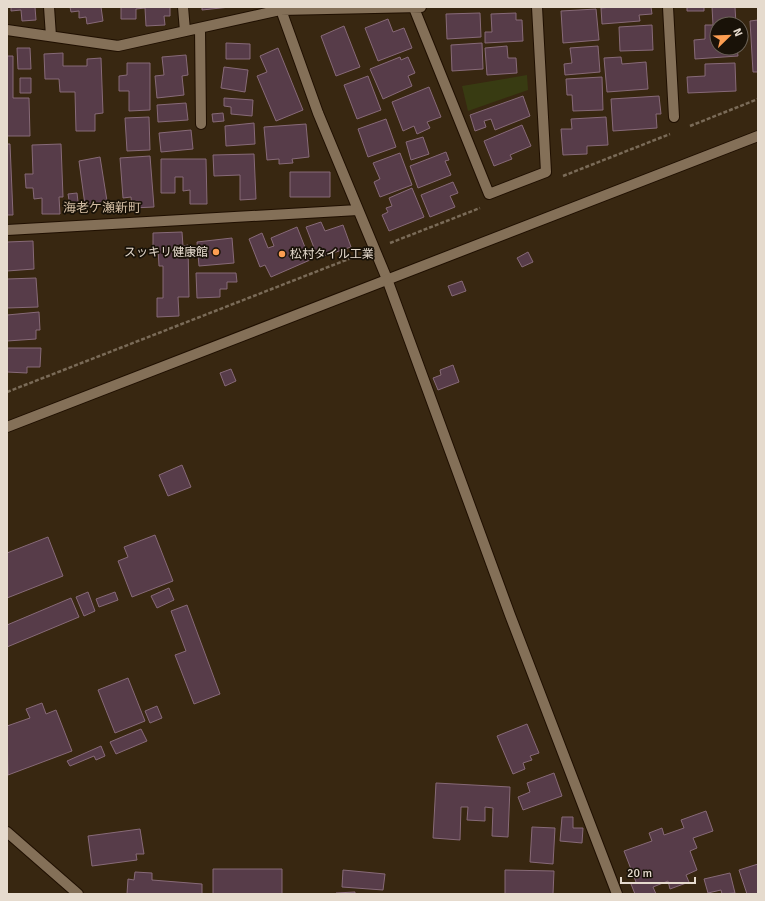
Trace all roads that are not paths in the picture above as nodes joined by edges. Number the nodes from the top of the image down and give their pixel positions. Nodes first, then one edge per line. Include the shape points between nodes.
1 (49, 7) edge
2 (183, 7) edge
3 (418, 7) edge
4 (537, 7) edge
5 (668, 7) edge
6 (280, 8) edge
7 (200, 28) junction
8 (7, 30) edge
9 (185, 31) junction
10 (51, 36) junction
11 (674, 117) dead end
12 (201, 124) dead end
13 (758, 136) edge
14 (358, 210) junction
15 (7, 230) edge
16 (386, 279) junction
17 (7, 426) edge
18 (7, 832) edge
19 (78, 894) edge
20 (617, 894) edge

1 - 10 street
2 - 9 street
3 - 4 street via 489,194 546,172
3 - 6 street
5 - 11 street
6 - 7 street
6 - 14 street via 318,113
7 - 9 street
7 - 12 street
8 - 10 street
9 - 10 street via 118,46
13 - 16 street
14 - 15 street
14 - 16 street
16 - 17 street
16 - 20 street via 510,615
18 - 19 street

